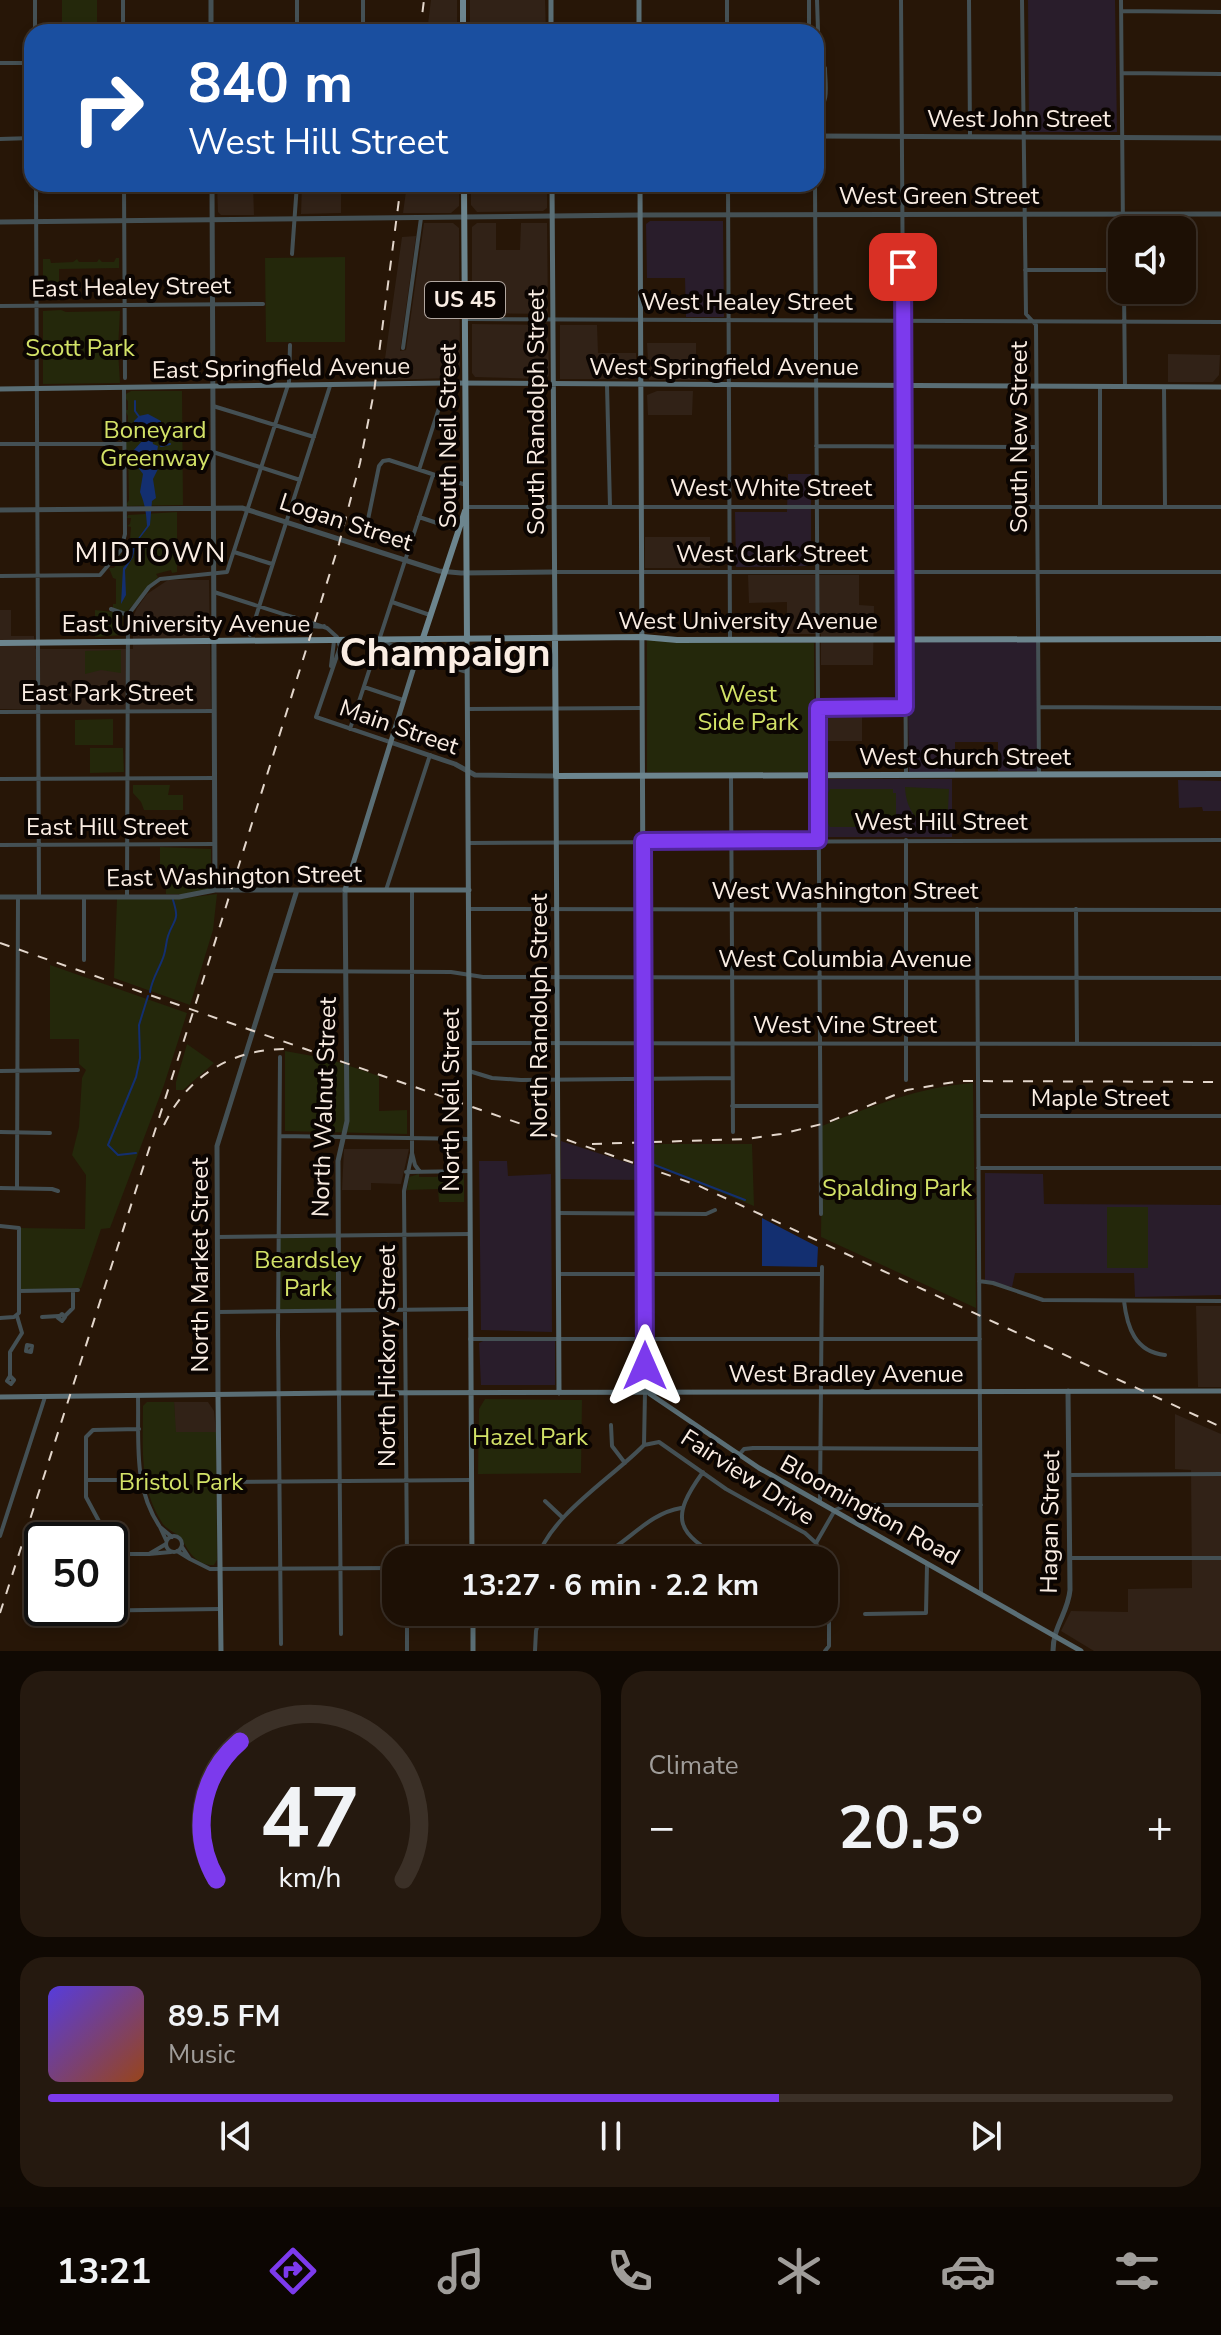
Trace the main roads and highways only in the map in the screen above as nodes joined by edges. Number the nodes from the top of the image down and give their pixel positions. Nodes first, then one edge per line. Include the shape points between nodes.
1 (463, 0) edge
2 (551, 0) edge
3 (639, 0) edge
4 (463, 24) edge
5 (551, 24) edge
6 (639, 24) edge
7 (464, 192) edge
8 (552, 192) edge
9 (640, 192) edge
10 (466, 383) junction
11 (554, 385) junction
12 (641, 385) junction
13 (1221, 387) edge
14 (0, 389) edge
15 (466, 507) junction
16 (643, 637) junction
17 (555, 639) junction
18 (1221, 639) edge
19 (467, 640) junction
20 (422, 641) junction
21 (0, 643) edge
22 (1221, 774) edge
23 (556, 776) junction
24 (643, 776) junction
25 (345, 890) joint
26 (469, 890) junction
27 (1221, 1391) edge
28 (645, 1392) junction
29 (559, 1393) junction
30 (471, 1394) junction
31 (218, 1396) junction
32 (0, 1397) edge
33 (472, 1546) edge
34 (473, 1626) edge
35 (221, 1651) edge
36 (473, 1651) edge
37 (1081, 1651) edge

1 - 4 main road
2 - 5 main road
3 - 6 main road
7 - 10 main road, South Neil Street / US 45
8 - 11 main road, South Randolph Street
9 - 12 main road
10 - 11 main road, West Springfield Avenue
10 - 14 main road, East Springfield Avenue
10 - 15 main road, South Neil Street
11 - 12 main road, West Springfield Avenue
11 - 17 main road, South Randolph Street
12 - 13 main road, West Springfield Avenue
12 - 16 main road
15 - 19 main road, South Neil Street
15 - 20 main road
16 - 17 main road, West University Avenue
16 - 18 main road, West University Avenue
16 - 24 main road
17 - 19 main road, West University Avenue
17 - 23 main road, North Randolph Street
19 - 20 main road, East University Avenue
19 - 26 main road, North Neil Street
20 - 21 main road, East University Avenue
20 - 25 main road, North Walnut Street
22 - 24 main road, West Church Street
23 - 24 main road, West Church Street
23 - 29 main road, North Randolph Street
24 - 28 main road
25 - 26 main road, East Washington Street
26 - 30 main road, North Neil Street
27 - 28 main road, West Bradley Avenue
28 - 29 main road, West Bradley Avenue
28 - 37 main road, Bloomington Road via 739,1455
29 - 30 main road, West Bradley Avenue
30 - 31 main road, West Bradley Avenue
30 - 33 main road, North Neil Street
31 - 32 main road, West Bradley Avenue
31 - 35 main road, North Market Street
34 - 36 main road

